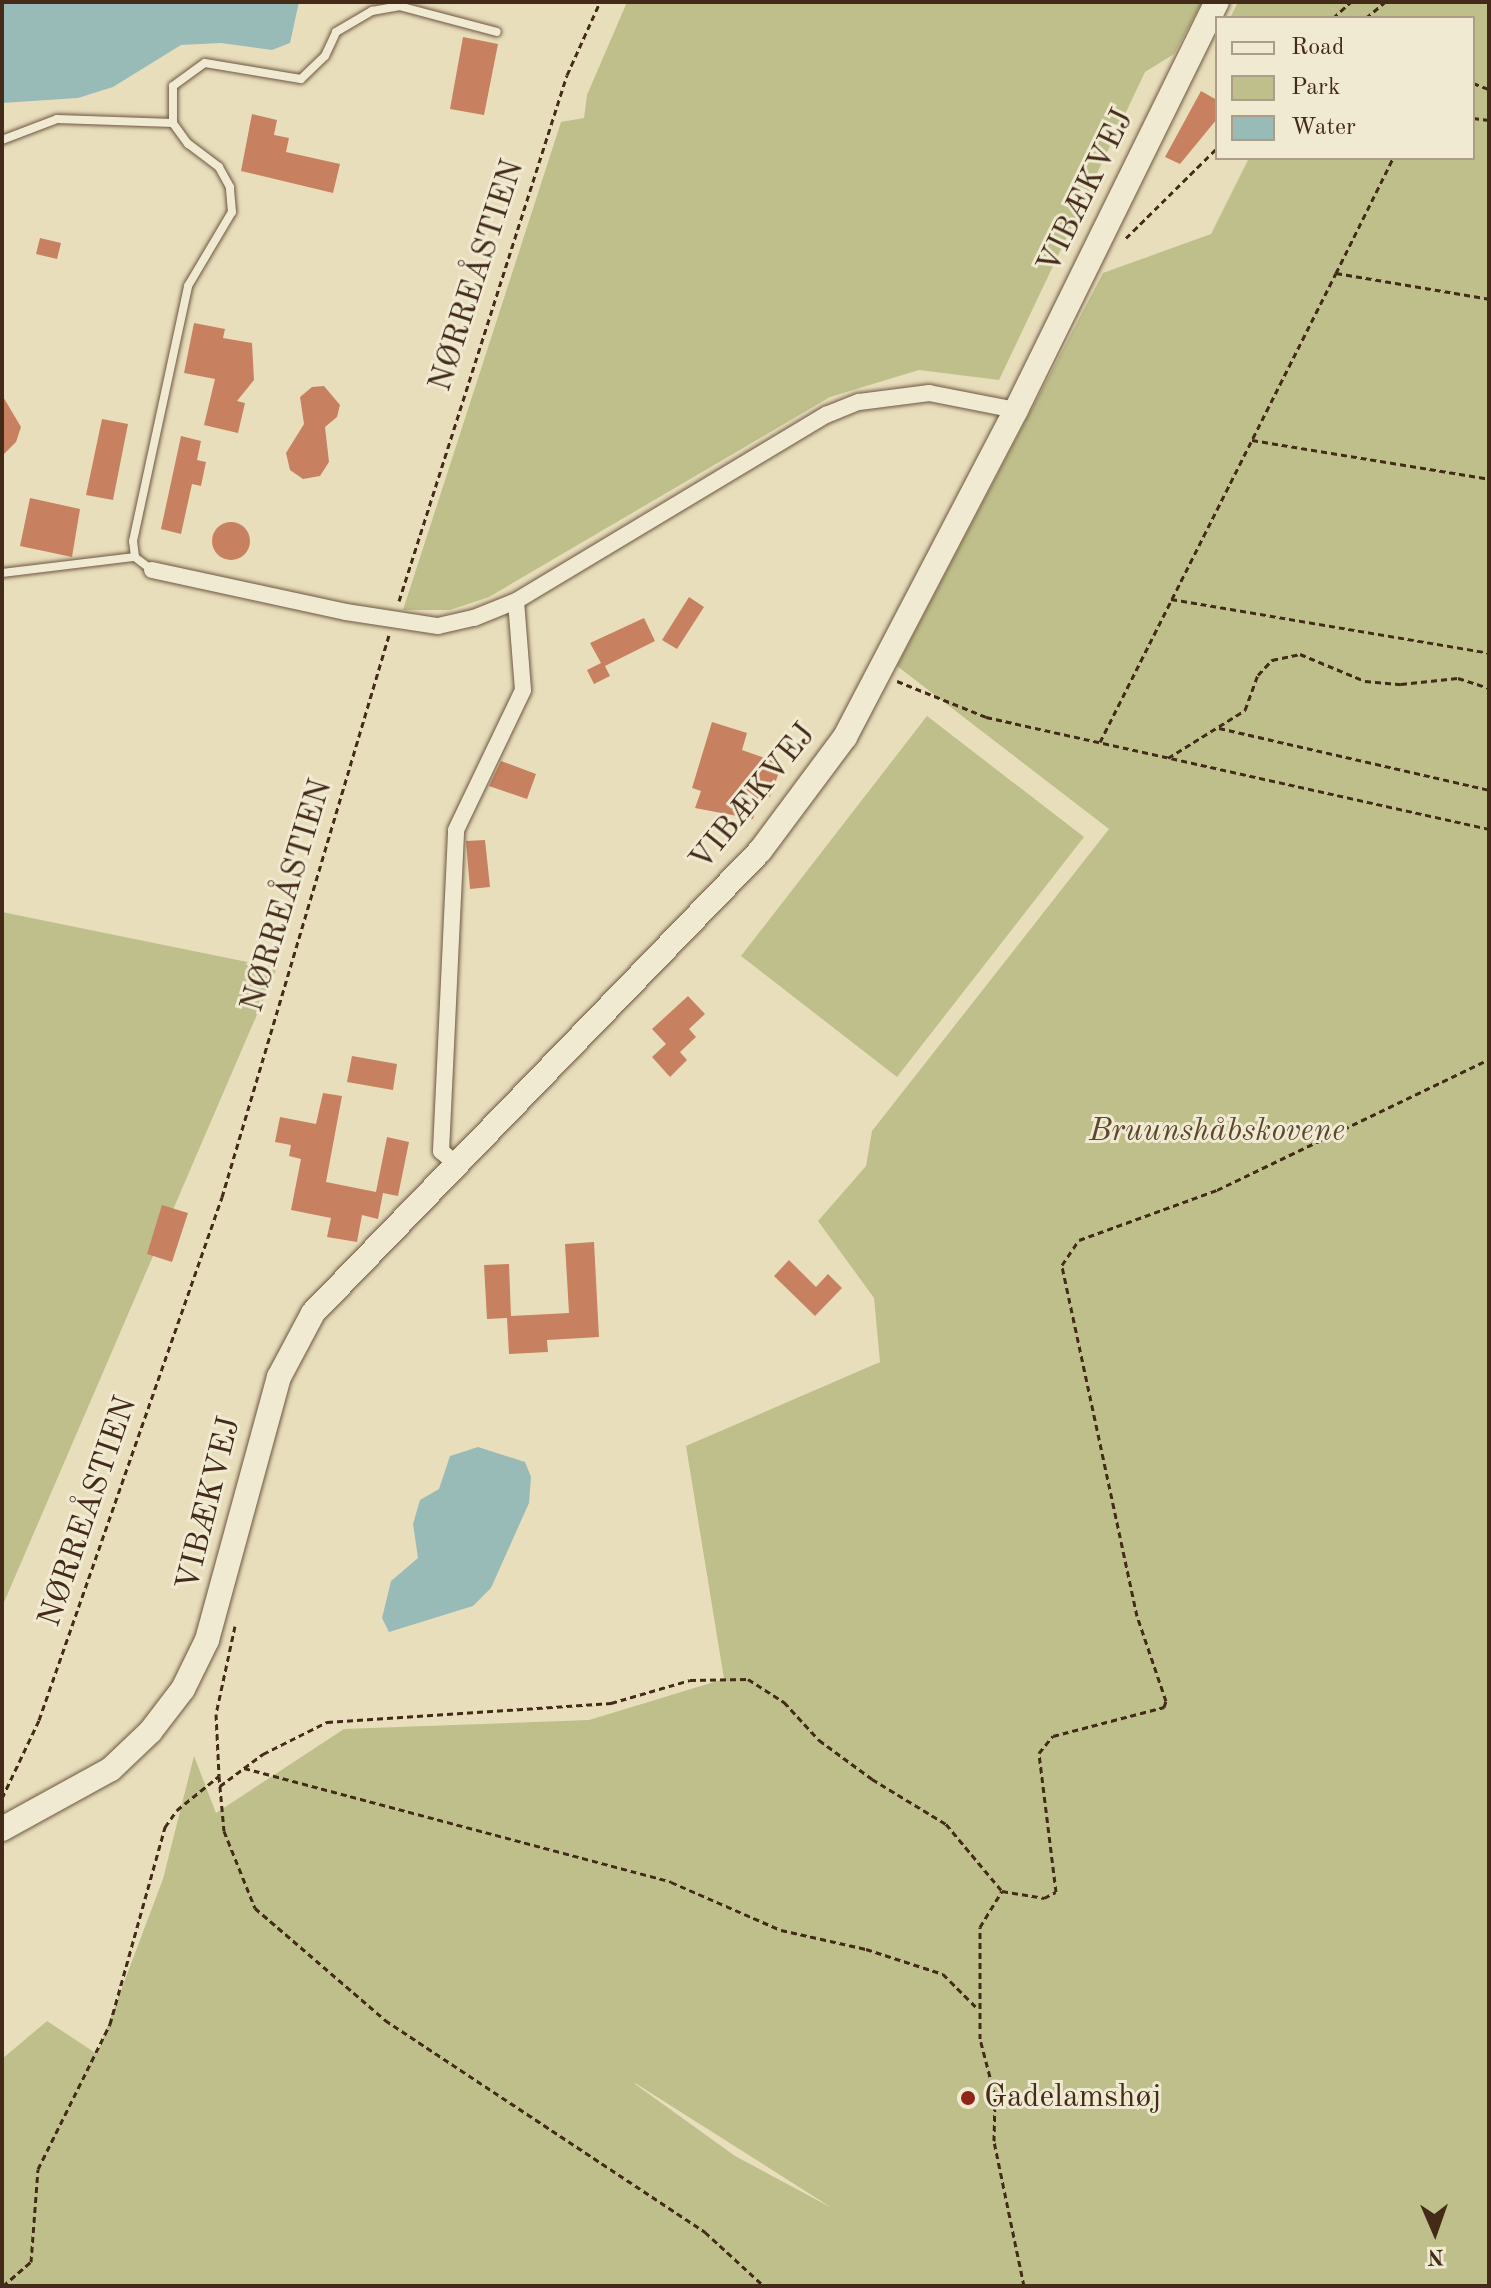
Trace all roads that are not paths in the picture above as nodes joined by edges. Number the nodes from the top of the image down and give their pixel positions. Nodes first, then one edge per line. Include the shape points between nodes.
1 (1217, 2) edge
2 (497, 32) dead end
3 (173, 123) junction
4 (2, 140) edge
5 (1016, 410) junction
6 (135, 557) junction
7 (152, 570) joint
8 (2, 573) edge
9 (516, 601) junction
10 (456, 1164) junction
11 (2, 1829) edge

1 - 5 street, VIBÆKVEJ
2 - 3 lane via 399,6 372,11 336,32 325,56 301,79 223,62 205,63 183,74 173,86
3 - 4 lane via 57,119
3 - 6 lane via 188,144 219,167 230,187 232,212 188,286 133,541
5 - 9 street via 929,393 894,394 848,406
5 - 10 street, VIBÆKVEJ via 845,737 760,851
6 - 7 lane
6 - 8 lane
7 - 9 street via 438,626
9 - 10 street via 523,690 456,830 441,1151
10 - 11 street, VIBÆKVEJ via 313,1313 279,1377 207,1640 183,1689 150,1732 111,1769

